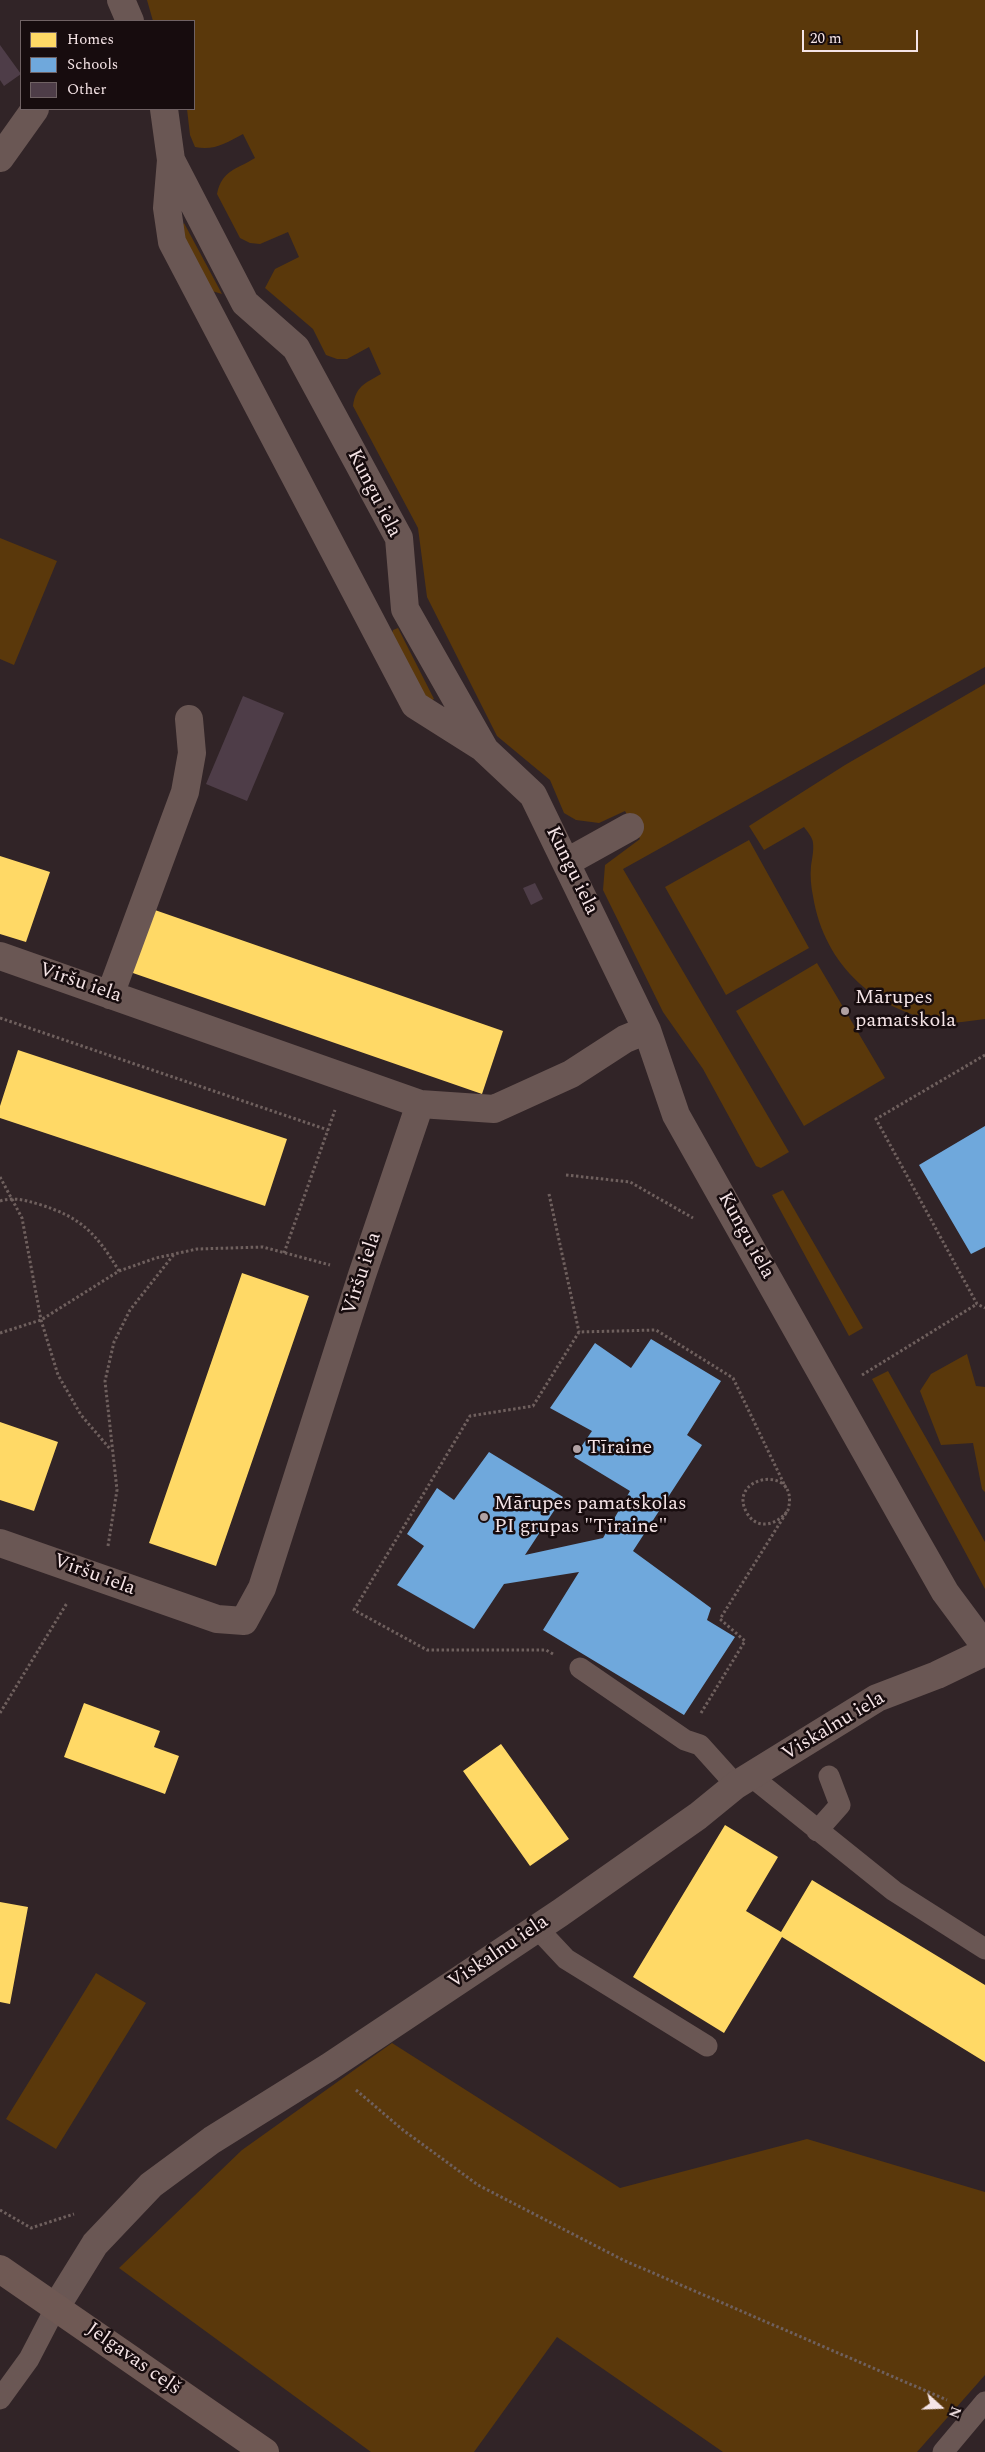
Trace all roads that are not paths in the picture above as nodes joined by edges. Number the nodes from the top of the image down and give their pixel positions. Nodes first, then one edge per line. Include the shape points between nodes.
1 (121, 0) edge
2 (130, 20) edge
3 (34, 110) edge
4 (164, 110) edge
5 (0, 158) edge
6 (171, 160) junction
7 (189, 719) dead end
8 (485, 750) junction
9 (630, 827) dead end
10 (567, 862) junction
11 (0, 956) edge
12 (110, 995) junction
13 (647, 1030) junction
14 (420, 1104) junction
15 (0, 1542) edge
16 (985, 1646) edge
17 (985, 1652) edge
18 (580, 1668) road end
19 (829, 1776) dead end
20 (744, 1781) junction
21 (817, 1831) junction
22 (537, 1928) junction
23 (985, 1949) edge
24 (708, 2046) dead end
25 (0, 2269) edge
26 (56, 2307) junction
27 (0, 2399) edge
28 (982, 2405) edge
29 (265, 2452) edge
30 (943, 2452) edge

1 - 2 street
3 - 5 street
4 - 6 street, Kungu iela
6 - 8 street, Kungu iela via 245,303 296,348 398,538 405,608
6 - 8 street via 167,208 172,242 410,696 415,705
7 - 12 street via 192,753 185,792
8 - 10 street, Kungu iela via 533,795
9 - 10 street
10 - 13 street, Kungu iela
11 - 12 street, Viršu iela
12 - 14 street, Viršu iela
13 - 14 street via 625,1039 572,1074 494,1109
13 - 16 street, Kungu iela via 676,1115 916,1543 945,1592
14 - 15 street, Viršu iela via 262,1588 244,1621 217,1619
17 - 20 street, Viskalnu iela via 877,1698
18 - 20 lane via 684,1740 700,1745
19 - 21 lane via 840,1805
20 - 21 lane
20 - 22 street, Viskalnu iela
21 - 23 lane via 894,1892
22 - 24 lane via 566,1958
22 - 26 street, Viskalnu iela via 329,2067 212,2140 151,2185 95,2244
25 - 26 main road, Jelgavas ceļš
26 - 27 lane via 29,2359
26 - 29 main road, Jelgavas ceļš
28 - 30 lane

